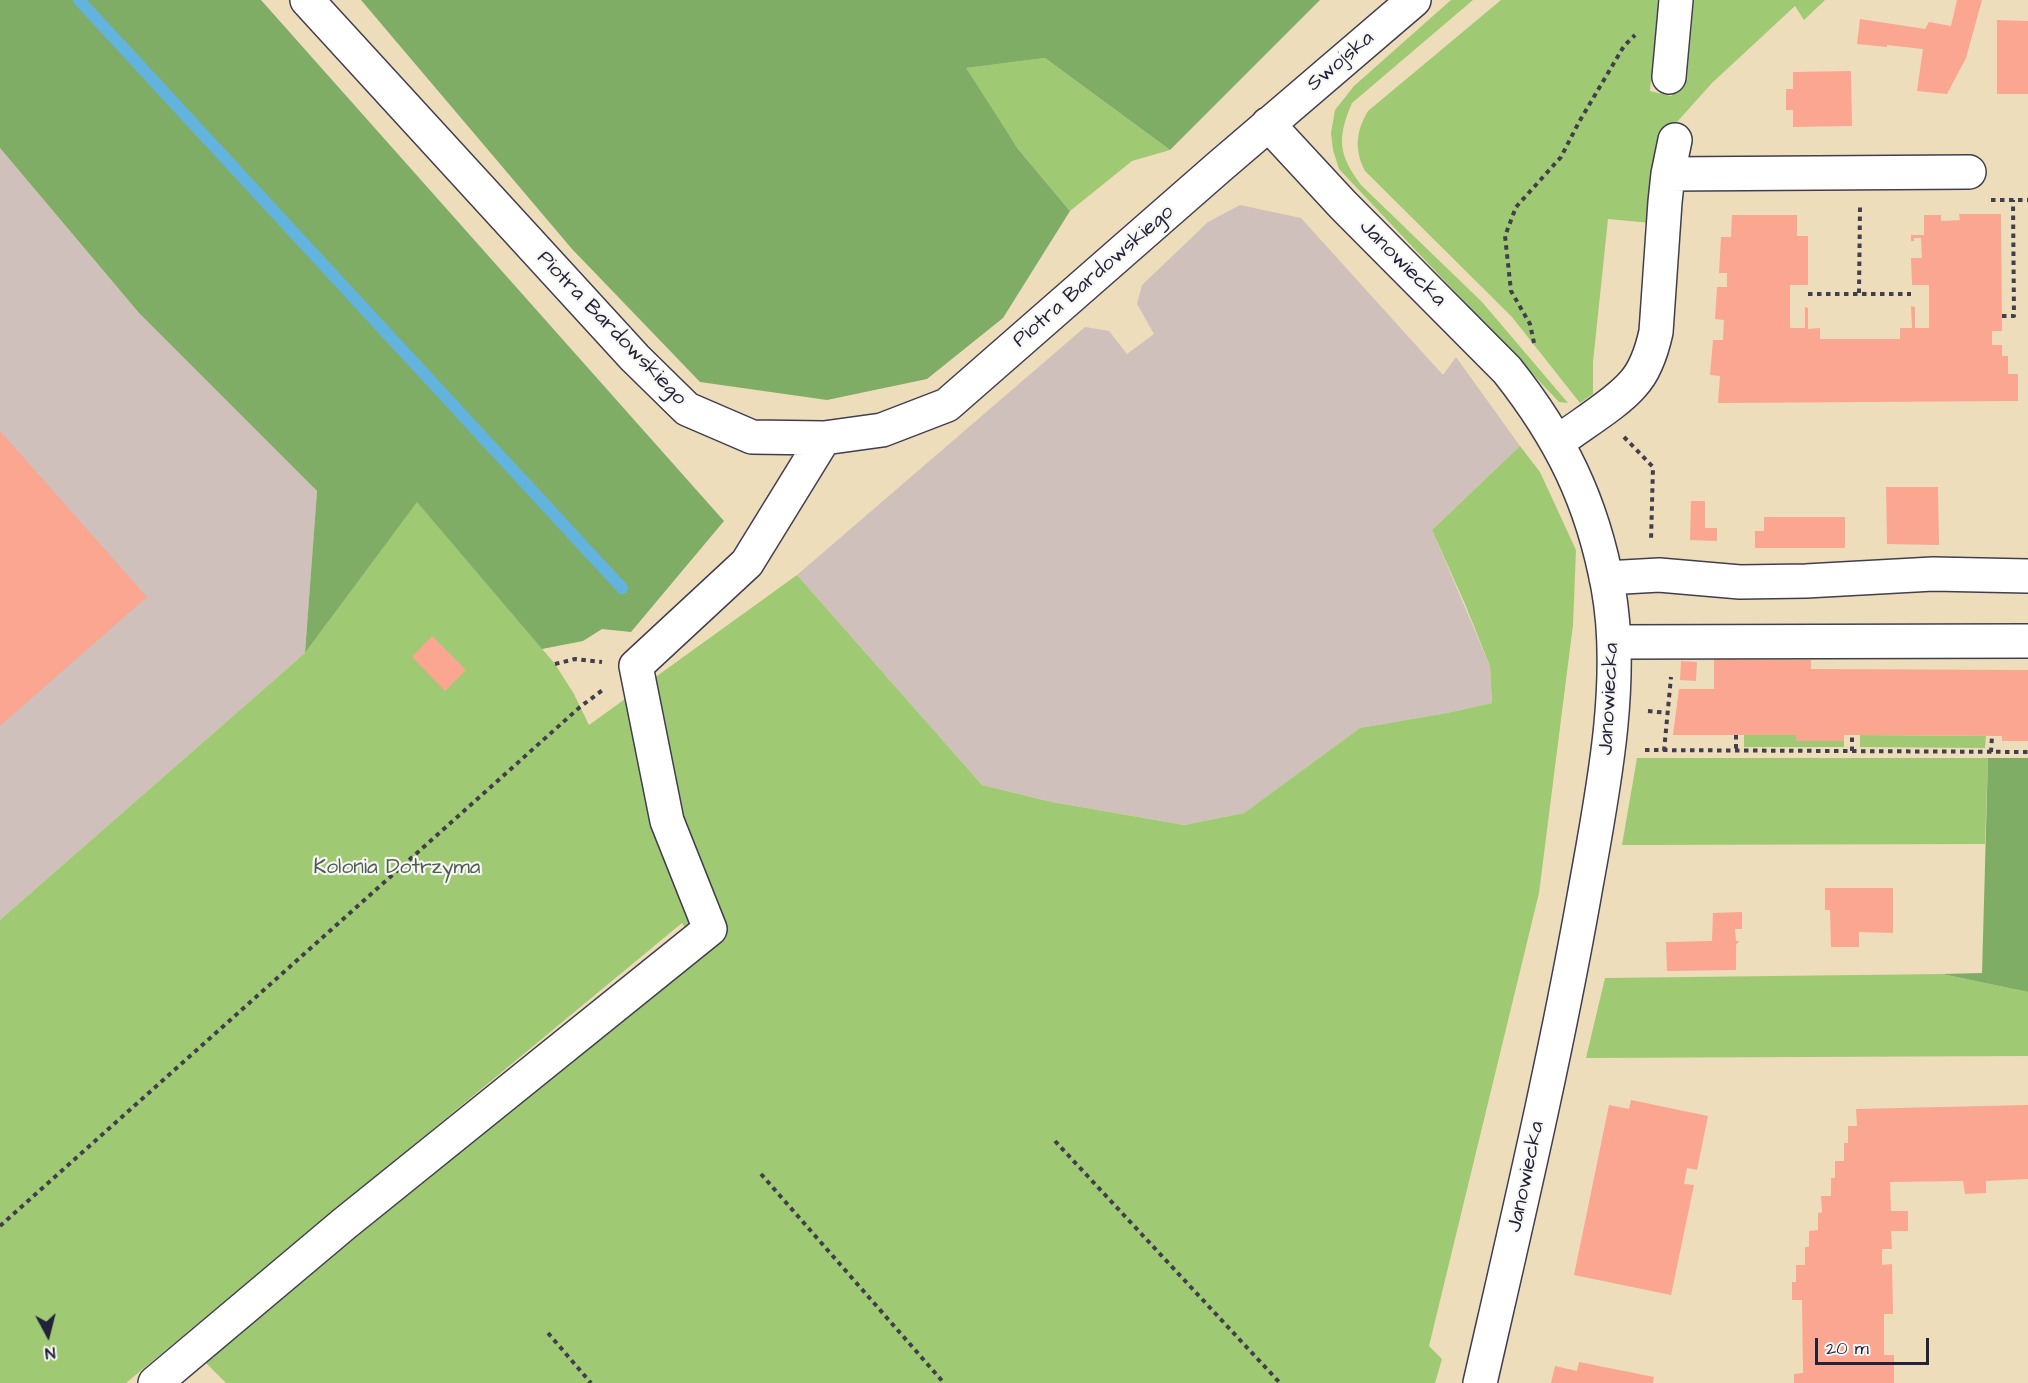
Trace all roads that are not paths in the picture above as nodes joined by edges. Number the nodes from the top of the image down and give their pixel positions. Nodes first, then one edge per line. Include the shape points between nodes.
1 (307, 0) edge
2 (1414, 0) edge
3 (1676, 0) edge
4 (1669, 77) dead end
5 (1268, 124) junction
6 (1675, 140) dead end
7 (1969, 172) dead end
8 (1668, 174) junction
9 (824, 438) junction
10 (1558, 442) junction
11 (2028, 576) edge
12 (1606, 578) junction
13 (2028, 641) edge
14 (1614, 642) junction
15 (155, 1383) edge
16 (1480, 1383) edge

1 - 9 street, Piotra Bardowskiego via 635,358 687,409 752,436
2 - 5 street, Swojska
3 - 4 street
5 - 9 street, Piotra Bardowskiego via 947,405 882,430
5 - 10 street, Janowiecka via 1507,370
6 - 8 street
7 - 8 street
8 - 10 street via 1656,332 1651,352 1634,383
9 - 15 street via 747,563 636,666 667,821 710,929 344,1224
10 - 12 street, Janowiecka via 1587,504
11 - 12 street via 1933,574 1740,582 1659,575
12 - 14 street, Janowiecka
13 - 14 street
14 - 16 street, Janowiecka via 1607,758 1569,981

